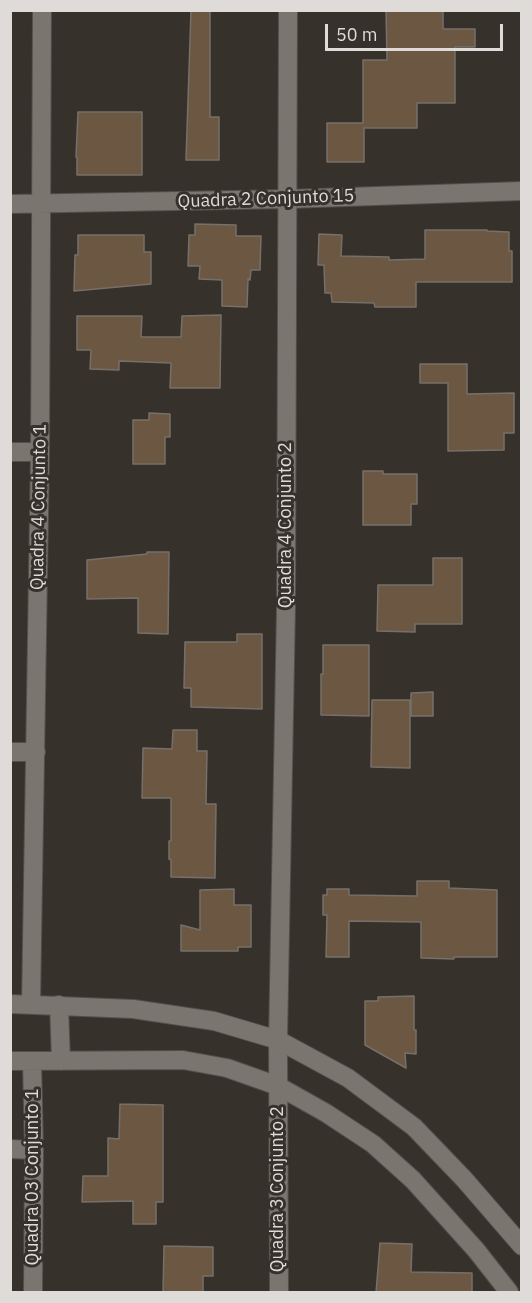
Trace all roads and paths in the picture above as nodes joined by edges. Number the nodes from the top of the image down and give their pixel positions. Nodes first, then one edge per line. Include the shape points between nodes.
1 (42, 10) edge
2 (288, 10) edge
3 (522, 191) edge
4 (288, 199) junction
5 (10, 204) edge
6 (42, 204) junction
7 (10, 452) edge
8 (40, 452) junction
9 (10, 752) edge
10 (36, 752) junction
11 (10, 1004) edge
12 (31, 1004) junction
13 (59, 1005) junction
14 (278, 1040) junction
15 (10, 1061) edge
16 (32, 1061) junction
17 (61, 1061) junction
18 (278, 1086) junction
19 (10, 1149) edge
20 (34, 1150) junction
21 (522, 1246) edge
22 (33, 1293) edge
23 (279, 1293) edge
24 (509, 1293) edge

1 - 6 street, Quadra 4 Conjunto 1
2 - 4 street, Quadra 4 Conjunto 2
3 - 4 street, Quadra 2 Conjunto 15
4 - 6 street, Quadra 2 Conjunto 15
4 - 14 street, Quadra 4 Conjunto 2
5 - 6 street, Quadra 2 Conjunto 15
6 - 8 street, Quadra 4 Conjunto 1
7 - 8 street
8 - 10 street, Quadra 4 Conjunto 1
9 - 10 street
10 - 12 street, Quadra 4 Conjunto 1
11 - 12 street
12 - 13 street
13 - 14 street via 133,1009 214,1021
13 - 17 street
14 - 18 street, Quadra 4 Conjunto 2
14 - 21 street via 348,1078 414,1127
15 - 16 street
16 - 17 street
16 - 20 street, Quadra 03 Conjunto 1
17 - 18 street via 183,1060 227,1068
18 - 23 street, Quadra 3 Conjunto 2
18 - 24 street via 373,1144 413,1180
19 - 20 street
20 - 22 street, Quadra 03 Conjunto 1

